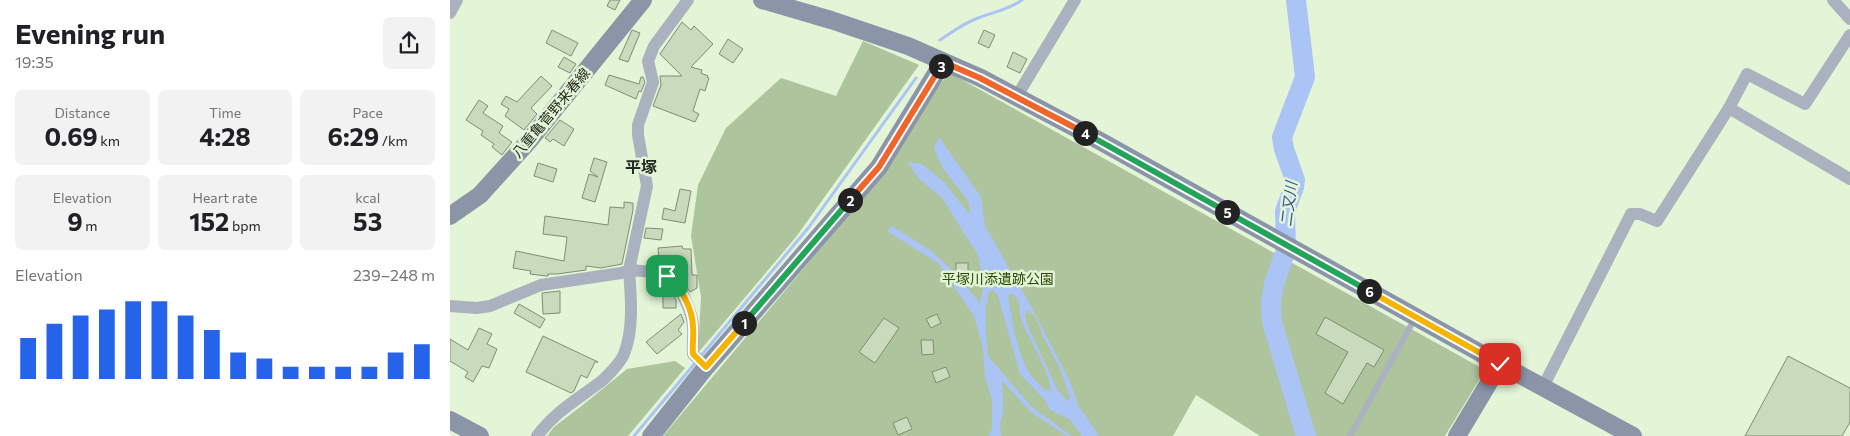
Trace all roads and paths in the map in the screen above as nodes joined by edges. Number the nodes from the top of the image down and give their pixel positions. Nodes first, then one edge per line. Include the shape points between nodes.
1 (456, 0) edge
2 (643, 0) edge
3 (688, 0) edge
4 (762, 0) edge
5 (1075, 0) edge
6 (1833, 0) edge
7 (450, 13) edge
8 (1850, 19) edge
9 (1850, 35) edge
10 (943, 62) junction
11 (1017, 96) junction
12 (1729, 108) junction
13 (1850, 179) edge
14 (450, 216) edge
15 (629, 270) junction
16 (450, 306) edge
17 (1416, 317) junction
18 (1500, 364) junction
19 (706, 367) junction
20 (1543, 387) junction
21 (450, 420) edge
22 (480, 436) edge
23 (537, 436) edge
24 (651, 436) edge
25 (1350, 436) edge
26 (1458, 436) edge
27 (1633, 436) edge

1 - 7 street
2 - 14 street, 八重亀菅野来春線 via 528,142 480,195
3 - 15 street via 654,46 648,61 653,82 638,125 647,186
4 - 10 street via 908,46
5 - 11 street
6 - 8 street
9 - 12 street via 1806,104 1747,74
10 - 11 street
10 - 19 street via 879,167
11 - 17 street
12 - 13 street
12 - 20 street via 1657,221 1631,214
15 - 16 street via 541,285 490,306
15 - 19 street via 652,272 673,279 694,325 693,354
15 - 23 street via 629,334 623,356 601,382 553,416
17 - 18 street
17 - 25 lane
18 - 20 street
18 - 26 street
19 - 24 street
20 - 27 street
21 - 22 street

